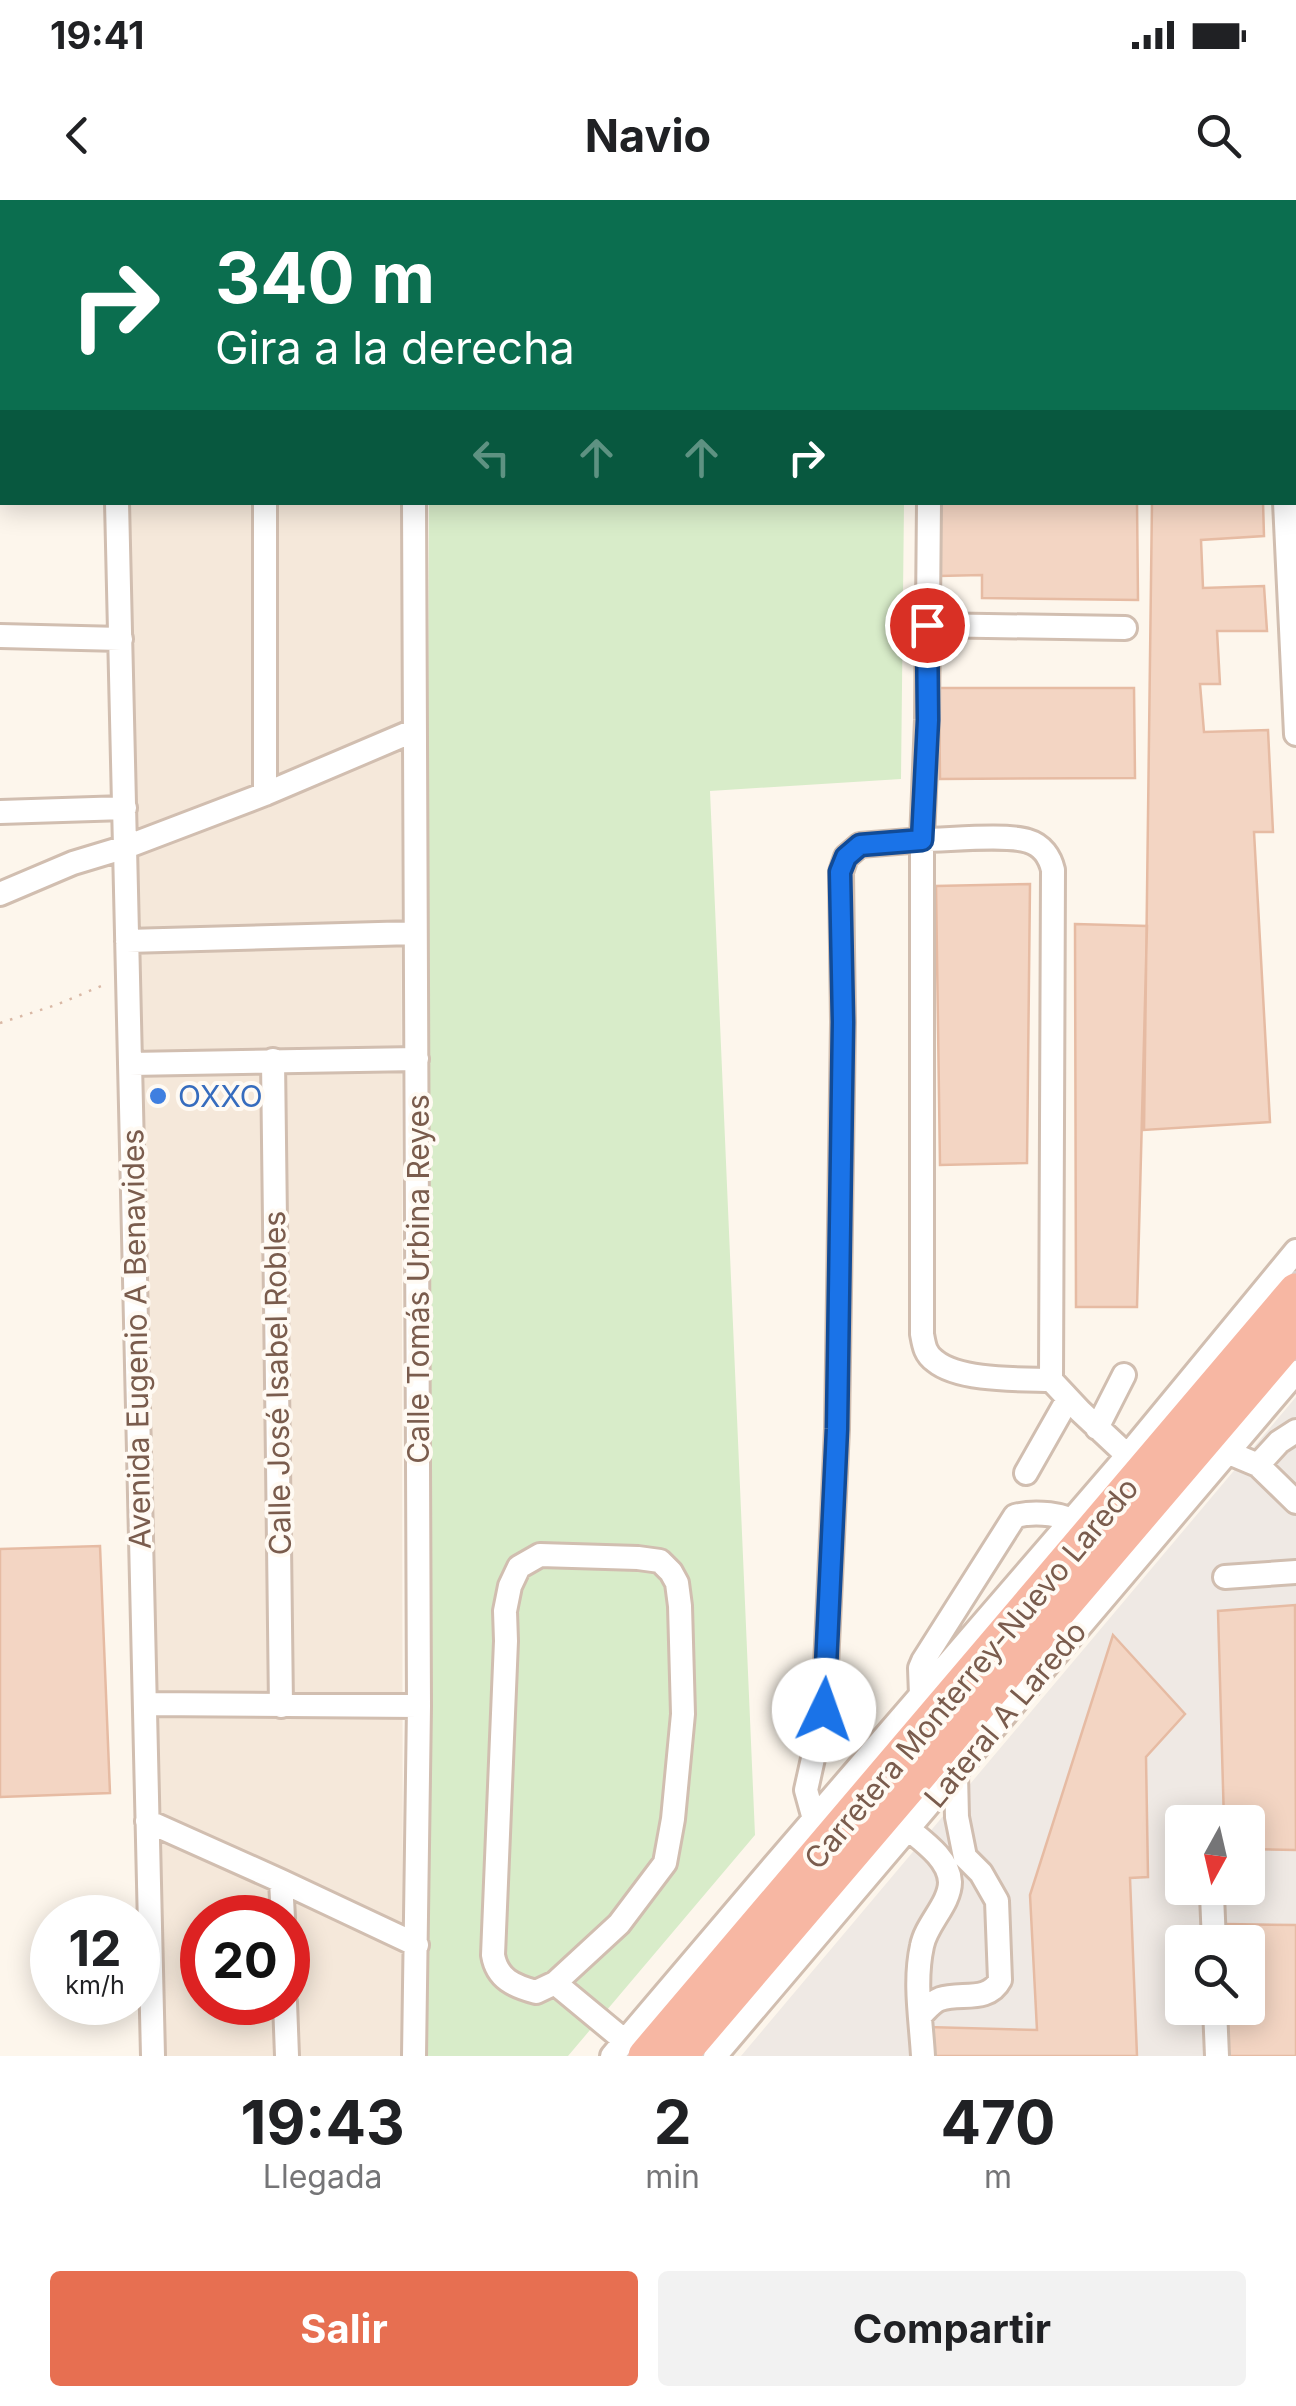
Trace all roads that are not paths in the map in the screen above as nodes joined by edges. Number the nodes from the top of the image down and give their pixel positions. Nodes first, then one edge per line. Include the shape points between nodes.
1 (117, 505) edge
2 (265, 505) edge
3 (414, 505) edge
4 (929, 505) edge
5 (1285, 505) edge
6 (927, 625) junction
7 (1124, 628) dead end
8 (0, 636) edge
9 (120, 639) junction
10 (414, 731) junction
11 (1296, 734) edge
12 (265, 794) junction
13 (125, 808) junction
14 (0, 812) edge
15 (922, 840) junction
16 (126, 847) junction
17 (0, 894) edge
18 (414, 934) junction
19 (128, 941) junction
20 (417, 1059) junction
21 (273, 1060) junction
22 (130, 1064) junction
23 (1296, 1251) edge
24 (1296, 1291) edge
25 (1296, 1332) edge
26 (1296, 1372) edge
27 (1124, 1375) dead end
28 (1051, 1380) junction
29 (1068, 1399) junction
30 (1097, 1428) junction
31 (1296, 1431) edge
32 (1227, 1452) junction
33 (1136, 1463) junction
34 (1258, 1465) junction
35 (1026, 1473) dead end
36 (1296, 1502) edge
37 (1082, 1526) junction
38 (1296, 1572) edge
39 (1225, 1577) dead end
40 (921, 1695) junction
41 (145, 1704) junction
42 (282, 1706) junction
43 (419, 1706) junction
44 (956, 1774) junction
45 (814, 1818) junction
46 (148, 1820) junction
47 (908, 1828) junction
48 (956, 1863) junction
49 (282, 1880) junction
50 (282, 1895) edge
51 (417, 1945) junction
52 (555, 1982) junction
53 (921, 2015) junction
54 (286, 2025) edge
55 (1216, 2025) edge
56 (628, 2051) edge
57 (154, 2056) edge
58 (287, 2056) edge
59 (414, 2056) edge
60 (679, 2056) edge
61 (715, 2056) edge
62 (922, 2056) edge
63 (1217, 2056) edge

1 - 9 street, Avenida Eugenio A Benavides
2 - 12 street
3 - 10 street, Calle Tomás Urbina Reyes
4 - 6 street
5 - 11 street
6 - 7 street
6 - 15 street
8 - 9 street
9 - 13 street, Avenida Eugenio A Benavides
10 - 12 street
10 - 18 street, Calle Tomás Urbina Reyes
12 - 16 street
13 - 14 street
13 - 16 street, Avenida Eugenio A Benavides
15 - 28 street via 925,1350 958,1371
15 - 28 street via 1030,841 1054,870
15 - 45 street via 860,845 840,872 837,1429 824,1710 806,1790
16 - 17 street
16 - 19 street, Avenida Eugenio A Benavides
18 - 19 street
18 - 20 street, Calle Tomás Urbina Reyes
19 - 22 street, Avenida Eugenio A Benavides
20 - 21 street
20 - 43 street, Calle Tomás Urbina Reyes
21 - 22 street
21 - 42 street, Calle José Isabel Robles
22 - 41 street, Avenida Eugenio A Benavides
23 - 33 street
24 - 33 highway, Carretera Monterrey-Nuevo Laredo
25 - 60 highway
26 - 32 street, Lateral A Laredo
27 - 30 street
28 - 29 street
29 - 30 street
29 - 35 street
30 - 33 street
31 - 34 street
32 - 34 street
32 - 44 street, Lateral A Laredo
33 - 37 highway, Carretera Monterrey-Nuevo Laredo
34 - 36 street
37 - 40 street
37 - 40 street via 1038,1514 1015,1516 923,1661
37 - 56 highway, Carretera Monterrey-Nuevo Laredo
38 - 39 street
40 - 45 street
41 - 42 street
41 - 46 street, Avenida Eugenio A Benavides
42 - 43 street
43 - 51 street, Calle Tomás Urbina Reyes
44 - 47 street, Lateral A Laredo
44 - 48 street
45 - 56 street
46 - 49 street
46 - 57 street, Avenida Eugenio A Benavides
47 - 48 street
47 - 61 street, Lateral A Laredo
48 - 53 street via 922,1946
48 - 53 street via 991,1887 997,1901 1000,1980 984,1994 939,2000
49 - 50 street
49 - 51 street
51 - 59 street, Calle Tomás Urbina Reyes
52 - 52 street via 619,1924 665,1863 683,1714 677,1583 660,1561 540,1555 519,1567 510,1586 493,1955 506,1981 522,1988 536,1992
52 - 56 street
53 - 62 street
54 - 58 street
55 - 63 street

